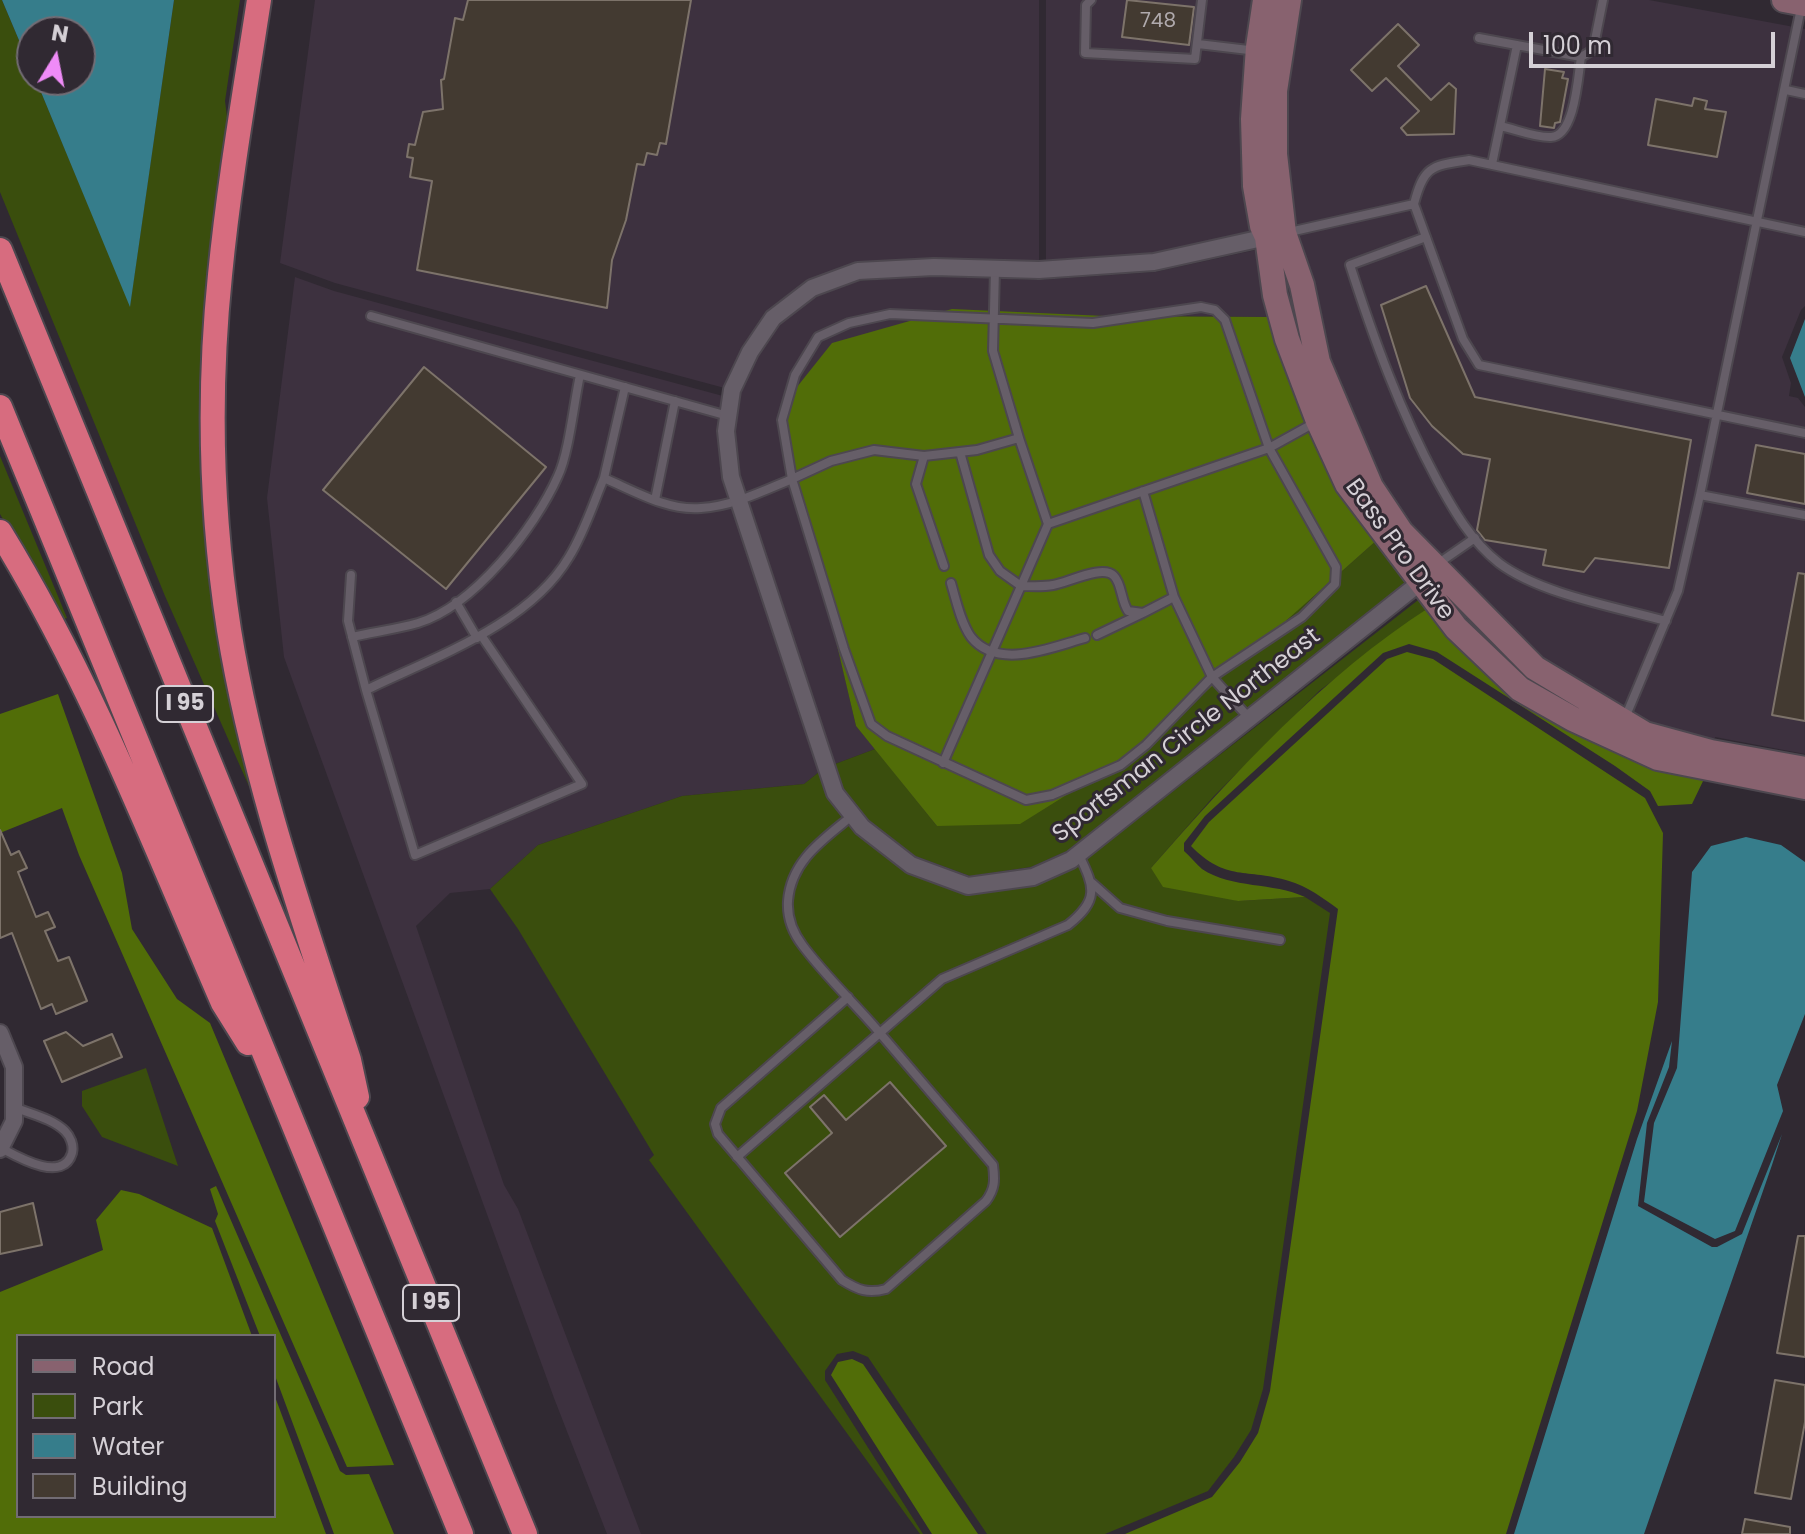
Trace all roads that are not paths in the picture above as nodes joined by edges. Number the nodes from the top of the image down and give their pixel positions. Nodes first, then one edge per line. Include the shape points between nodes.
1 (259, 0) edge
2 (1091, 0) edge
3 (1202, 0) edge
4 (1265, 0) edge
5 (1289, 0) edge
6 (1603, 0) edge
7 (1799, 2) edge
8 (1479, 38) dead end
9 (1198, 44) junction
10 (1517, 45) junction
11 (1258, 51) junction
12 (1581, 57) junction
13 (1786, 90) junction
14 (1805, 94) edge
15 (1500, 126) junction
16 (1492, 164) junction
17 (1414, 204) junction
18 (1759, 220) junction
19 (1805, 232) edge
20 (1276, 235) junction
21 (1426, 237) junction
22 (0, 250) edge
23 (995, 269) junction
24 (371, 316) dead end
25 (992, 320) junction
26 (580, 375) junction
27 (625, 387) junction
28 (675, 401) junction
29 (0, 407) edge
30 (1715, 415) junction
31 (728, 416) junction
32 (1318, 421) junction
33 (1805, 433) edge
34 (1019, 438) junction
35 (1269, 448) junction
36 (960, 452) junction
37 (924, 456) junction
38 (604, 478) junction
39 (792, 479) junction
40 (1143, 491) junction
41 (1700, 495) junction
42 (655, 500) junction
43 (739, 501) junction
44 (1805, 515) edge
45 (1048, 524) junction
46 (0, 532) edge
47 (1475, 538) junction
48 (944, 566) dead end
49 (1429, 574) junction
50 (351, 575) dead end
51 (951, 583) dead end
52 (1021, 586) junction
53 (1174, 597) junction
54 (456, 602) junction
55 (1143, 613) junction
56 (1666, 621) junction
57 (1097, 635) dead end
58 (352, 637) junction
59 (479, 637) junction
60 (1085, 638) dead end
61 (991, 650) junction
62 (1212, 677) junction
63 (366, 690) junction
64 (1250, 719) junction
65 (1621, 731) junction
66 (943, 763) junction
67 (1805, 769) edge
68 (1805, 787) edge
69 (853, 815) junction
70 (1079, 854) junction
71 (1092, 883) junction
72 (1280, 940) dead end
73 (848, 997) junction
74 (879, 1032) junction
75 (0, 1033) edge
76 (283, 1099) junction
77 (14, 1107) junction
78 (0, 1149) edge
79 (737, 1157) junction
80 (371, 1158) junction
81 (461, 1534) edge
82 (525, 1534) edge

1 - 80 highway via 220,275 213,385 216,509 229,629 249,731 270,815 349,1060
2 - 9 lane via 1086,5 1085,53 1195,59
3 - 9 lane
4 - 11 street, Bass Pro Drive
5 - 20 street, Bass Pro Drive via 1275,91
6 - 12 lane via 1593,50
7 - 13 lane
8 - 10 lane
9 - 11 lane
10 - 12 lane
10 - 15 lane
11 - 20 street, Bass Pro Drive via 1255,186 1262,226
12 - 15 lane via 1569,123 1562,133 1551,137
13 - 14 lane
13 - 18 lane
15 - 16 lane
16 - 17 lane via 1469,160 1436,165 1420,180
16 - 18 lane
17 - 20 lane
17 - 21 lane
18 - 19 lane
18 - 30 lane
20 - 23 street, Sportsman Circle Northeast via 1154,262
20 - 32 street, Bass Pro Drive via 1275,295
20 - 49 street, Bass Pro Drive via 1302,285 1318,362 1364,474
21 - 30 lane via 1463,339 1479,365
21 - 47 lane via 1350,265 1376,349 1415,440 1462,525
22 - 80 highway, I 95
23 - 25 lane
23 - 31 street, Sportsman Circle Northeast via 858,271 812,288 773,318 750,352 732,390
24 - 26 lane
25 - 34 lane via 993,351
25 - 35 lane via 1093,323 1201,307 1215,310 1225,320
25 - 39 lane via 890,314 818,337 795,375 782,420
26 - 27 lane
26 - 54 lane via 559,475 499,566
27 - 28 lane
27 - 38 lane
28 - 31 lane
28 - 42 lane
29 - 76 highway, I 95
30 - 33 lane
30 - 41 lane
31 - 43 street, Sportsman Circle Northeast via 731,477
32 - 35 lane
32 - 49 street, Bass Pro Drive via 1347,484
34 - 36 lane
34 - 45 lane
35 - 40 lane
35 - 62 lane via 1336,567 1335,584 1302,617
36 - 37 lane
36 - 52 lane via 989,555
37 - 39 lane via 874,450
37 - 48 lane via 916,484
38 - 42 lane
38 - 59 lane via 569,558 535,599
39 - 43 lane
39 - 66 lane via 871,724
40 - 45 lane
40 - 53 lane
41 - 44 lane
41 - 56 lane
42 - 43 lane via 699,509
43 - 69 street, Sportsman Circle Northeast via 835,793
45 - 52 lane
46 - 76 highway via 88,692 223,1003
47 - 49 lane
47 - 56 lane via 1499,563 1536,584
49 - 64 street, Sportsman Circle Northeast
49 - 65 street, Bass Pro Drive via 1535,668
50 - 58 lane
51 - 61 lane via 972,638
52 - 55 lane via 1052,586 1111,573 1128,611
52 - 61 lane
53 - 55 lane
53 - 62 lane
54 - 58 lane via 421,622
54 - 59 lane
55 - 57 lane
56 - 65 lane
58 - 63 lane
59 - 63 lane
59 - 63 lane via 582,784 415,855
60 - 61 lane via 1019,657
61 - 66 lane
62 - 64 lane
62 - 66 lane via 1121,765 1052,795 1026,800
64 - 70 street, Sportsman Circle Northeast
65 - 67 street, Bass Pro Drive
65 - 68 street, Bass Pro Drive via 1658,758
69 - 70 street, Sportsman Circle Northeast via 911,865 968,886 1033,877
69 - 73 lane via 799,864 788,899 792,929
70 - 71 lane
71 - 72 lane via 1120,908
71 - 74 lane via 1083,913 1068,925 942,979
73 - 74 lane
73 - 79 lane via 721,1108 715,1124 718,1134
74 - 79 lane
74 - 79 lane via 993,1165 994,1191 986,1201 886,1289 871,1293 842,1280
75 - 77 street via 14,1067
76 - 81 highway, I 95
77 - 78 street via 14,1121
77 - 78 lane via 67,1132 72,1153 56,1167 42,1167
80 - 82 highway, I 95

